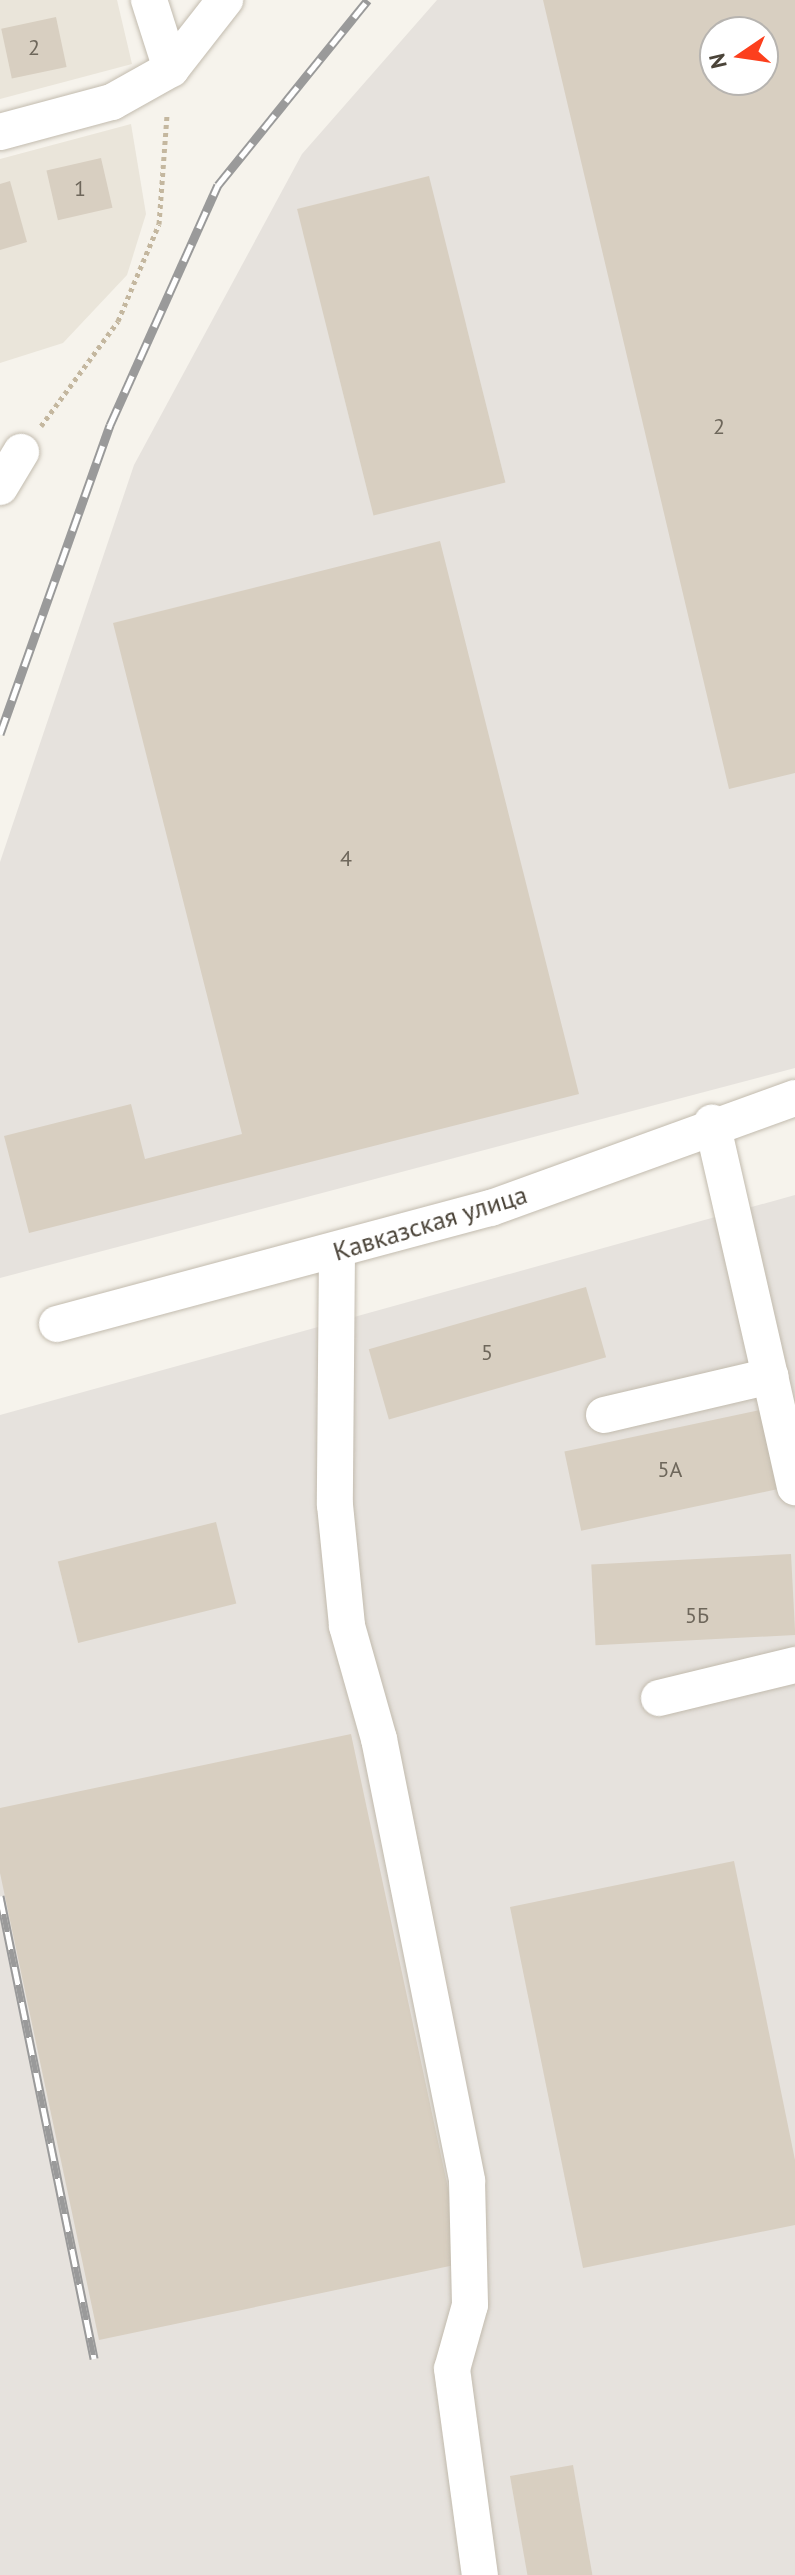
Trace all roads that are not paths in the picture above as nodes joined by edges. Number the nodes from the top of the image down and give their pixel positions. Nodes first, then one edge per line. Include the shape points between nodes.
1 (149, 0) edge
2 (225, 0) edge
3 (171, 69) junction
4 (0, 132) edge
5 (21, 452) road end
6 (0, 487) edge
7 (795, 1098) edge
8 (712, 1123) junction
9 (337, 1251) junction
10 (57, 1324) dead end
11 (770, 1376) junction
12 (604, 1415) dead end
13 (795, 1487) edge
14 (795, 1665) edge
15 (659, 1698) dead end
16 (480, 2575) edge

1 - 3 street
2 - 3 street
3 - 4 street via 112,102
5 - 6 street
7 - 8 street, Кавказская улица
8 - 9 street, Кавказская улица via 491,1208
8 - 11 street
9 - 10 street, Кавказская улица
9 - 16 street via 335,1505 347,1626 379,1739 467,2181 470,2305 452,2369
11 - 12 street
11 - 13 street
14 - 15 street

